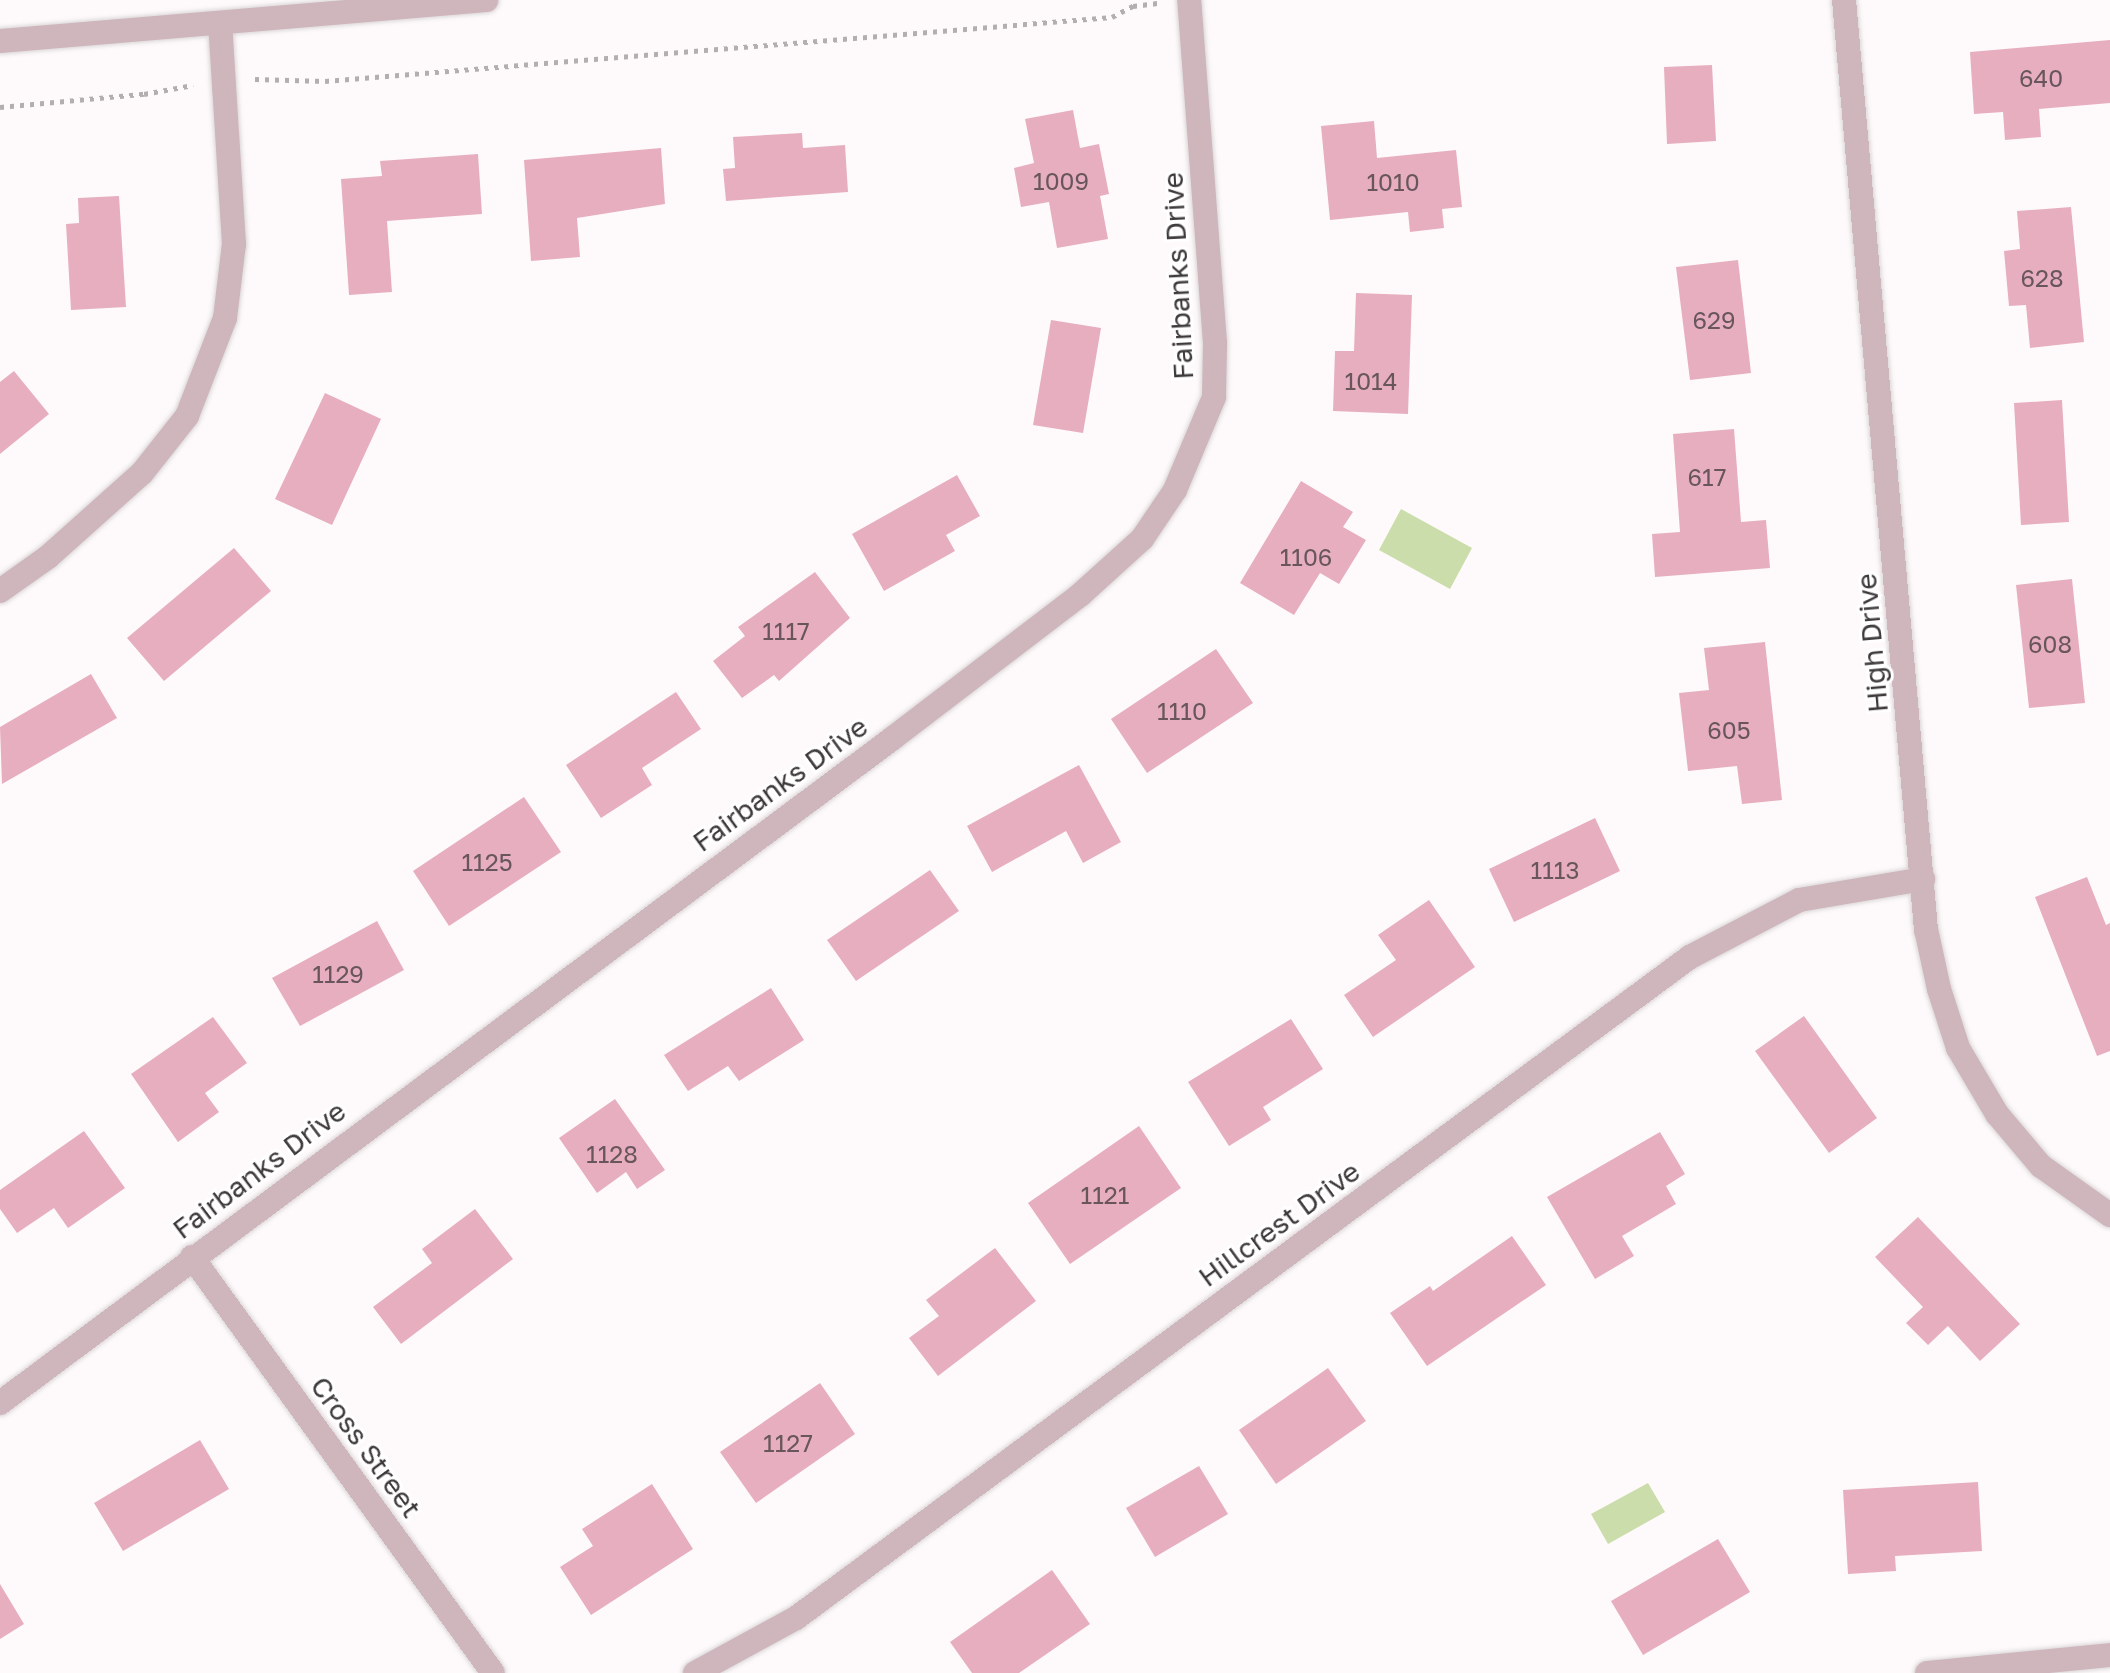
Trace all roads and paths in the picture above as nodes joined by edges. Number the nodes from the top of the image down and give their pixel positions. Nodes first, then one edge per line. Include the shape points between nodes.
1 (486, 0) edge
2 (1189, 0) edge
3 (1844, 0) edge
4 (220, 23) junction
5 (0, 41) edge
6 (225, 82) junction
7 (0, 107) edge
8 (0, 591) edge
9 (1923, 879) junction
10 (2110, 1215) edge
11 (192, 1257) junction
12 (0, 1403) edge
13 (2110, 1655) edge
14 (493, 1673) edge
15 (695, 1673) edge
16 (1927, 1673) edge

1 - 4 street
2 - 6 path via 1139,4 1112,17 325,81 296,77
2 - 11 street, Fairbanks Drive via 1215,343 1214,397 1175,490 1142,539 1080,595 893,738
3 - 9 street, High Drive
4 - 5 street
4 - 6 street
6 - 7 path
6 - 8 street via 234,244 225,318 187,416 142,473 48,557
9 - 10 street, High Drive via 1926,929 1958,1048 1997,1114 2041,1166
9 - 15 street, Hillcrest Drive via 1799,900 1690,957 796,1618
11 - 12 street, Fairbanks Drive
11 - 14 street, Cross Street
13 - 16 street

